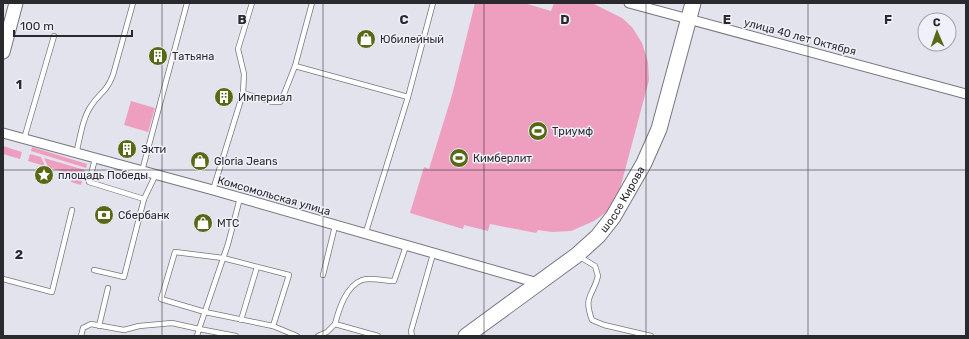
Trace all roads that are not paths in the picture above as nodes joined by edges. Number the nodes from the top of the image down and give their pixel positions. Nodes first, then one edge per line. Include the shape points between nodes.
1 (16, 3) edge
2 (133, 3) edge
3 (187, 3) edge
4 (252, 3) edge
5 (312, 3) edge
6 (433, 3) edge
7 (628, 3) edge
8 (693, 3) edge
9 (653, 6) edge
10 (688, 20) junction
11 (54, 36) dead end
12 (3, 52) edge
13 (295, 66) junction
14 (243, 93) junction
15 (966, 94) edge
16 (408, 97) junction
17 (3, 133) edge
18 (24, 139) junction
19 (76, 154) junction
20 (95, 159) junction
21 (142, 172) junction
22 (155, 176) junction
23 (213, 190) junction
24 (240, 198) junction
25 (144, 199) junction
26 (72, 210) dead end
27 (335, 226) junction
28 (366, 235) junction
29 (406, 246) junction
30 (433, 254) junction
31 (577, 255) junction
32 (223, 258) junction
33 (257, 267) junction
34 (94, 270) dead end
35 (322, 275) dead end
36 (3, 279) edge
37 (538, 283) junction
38 (108, 288) dead end
39 (205, 312) junction
40 (241, 320) junction
41 (335, 324) junction
42 (99, 326) junction
43 (273, 326) junction
44 (199, 329) junction
45 (81, 336) edge
46 (197, 336) edge
47 (233, 336) edge
48 (297, 336) edge
49 (318, 336) edge
50 (378, 336) edge
51 (412, 336) edge
52 (466, 336) edge
53 (651, 336) edge

1 - 12 main road
2 - 19 lane via 113,75 106,89 90,106
3 - 21 lane
4 - 14 lane via 238,49 244,74
5 - 13 lane
6 - 16 lane
7 - 9 street, улица 40 лет Октября
8 - 10 main road, шоссе Кирова
9 - 10 street, улица 40 лет Октября
10 - 15 street, улица 40 лет Октября
10 - 31 main road, шоссе Кирова via 663,116 650,151 613,217
11 - 18 lane
13 - 14 lane via 280,102
13 - 16 lane
14 - 23 lane
16 - 28 lane
17 - 18 street, Комсомольская улица
18 - 19 street, Комсомольская улица
19 - 20 street, Комсомольская улица
20 - 21 street, Комсомольская улица
20 - 25 lane via 89,182
21 - 22 street, Комсомольская улица
22 - 23 street, Комсомольская улица
22 - 25 lane
23 - 24 street, Комсомольская улица
24 - 27 street, Комсомольская улица
24 - 32 lane
25 - 34 lane via 124,277
26 - 36 lane via 52,292
27 - 28 street, Комсомольская улица
27 - 35 lane
28 - 29 street, Комсомольская улица
29 - 30 street, Комсомольская улица
29 - 41 lane via 394,281 363,280 350,288
30 - 37 street, Комсомольская улица
30 - 51 lane via 411,331
31 - 37 main road, шоссе Кирова
31 - 53 lane via 595,266 598,276 589,297 588,307 592,320
32 - 33 lane
32 - 39 lane
32 - 39 lane via 175,252 161,299
33 - 40 lane
33 - 43 lane via 289,275
37 - 52 main road, шоссе Кирова
38 - 42 lane
39 - 40 lane
39 - 44 lane
40 - 43 lane
41 - 49 lane
41 - 50 lane
42 - 44 lane via 124,330 172,323
42 - 45 lane via 86,326
43 - 48 lane
44 - 46 lane
44 - 47 lane

